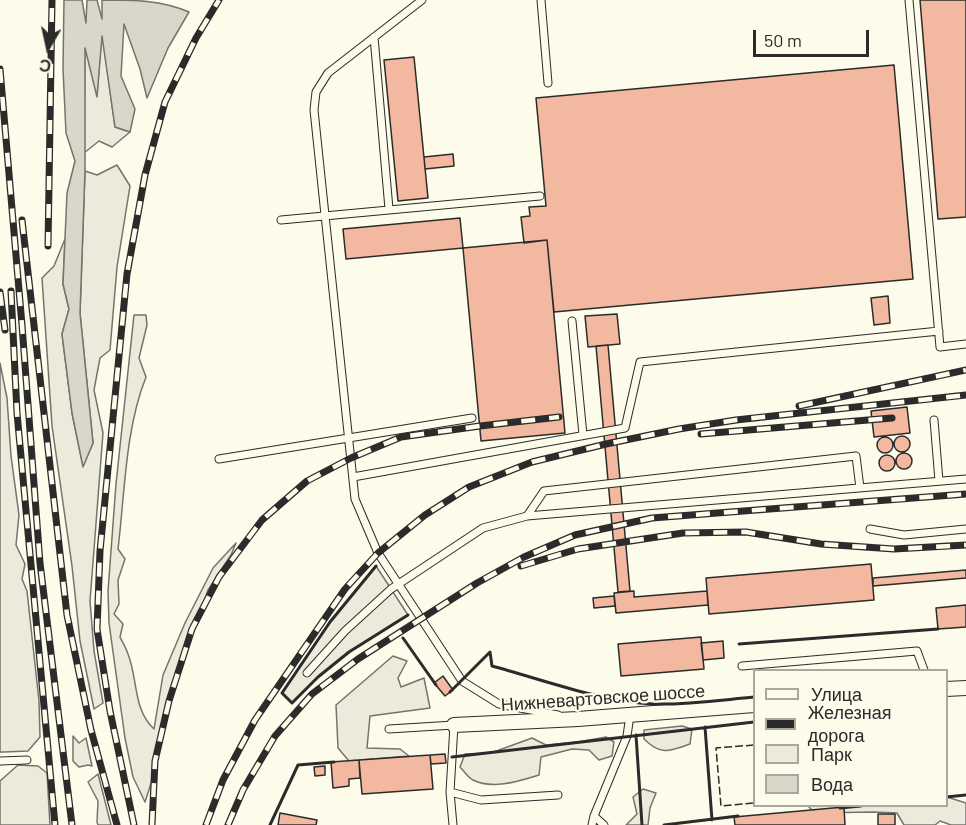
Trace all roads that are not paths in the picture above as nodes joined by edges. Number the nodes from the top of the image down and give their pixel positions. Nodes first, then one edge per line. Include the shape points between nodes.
1 (422, 0) edge
2 (541, 0) edge
3 (909, 0) edge
4 (374, 37) junction
5 (548, 83) dead end
6 (540, 196) dead end
7 (389, 209) junction
8 (325, 215) junction
9 (281, 220) dead end
10 (572, 321) dead end
11 (939, 331) junction
12 (966, 344) edge
13 (472, 418) dead end
14 (934, 420) dead end
15 (583, 435) junction
16 (348, 439) junction
17 (219, 459) dead end
18 (353, 477) junction
19 (966, 479) edge
20 (939, 481) junction
21 (860, 488) junction
22 (527, 516) junction
23 (870, 529) dead end
24 (966, 530) edge
25 (398, 585) junction
26 (742, 666) dead end
27 (924, 669) edge
28 (307, 673) dead end
29 (966, 688) edge
30 (948, 689) edge
31 (753, 705) edge
32 (630, 715) junction
33 (578, 719) junction
34 (454, 725) junction
35 (389, 729) dead end
36 (27, 760) dead end
37 (0, 761) edge
38 (450, 792) junction
39 (558, 795) dead end
40 (594, 816) junction
41 (453, 825) edge
42 (592, 825) edge
43 (604, 825) edge

1 - 4 lane
2 - 5 lane
3 - 11 lane
4 - 7 lane
4 - 8 lane via 328,73 316,92
6 - 7 lane
7 - 8 lane
8 - 9 lane
8 - 16 lane
10 - 15 lane
11 - 12 lane via 940,347
11 - 15 lane via 640,363 625,428
13 - 16 lane
14 - 20 lane
15 - 18 lane
16 - 17 lane
16 - 18 lane
18 - 25 lane via 355,499 378,553
19 - 20 lane
20 - 21 lane
21 - 22 lane
21 - 22 lane via 856,456 544,491
22 - 25 lane via 483,528
23 - 24 lane via 904,535
25 - 28 lane via 345,631
25 - 33 lane via 462,681 499,704
26 - 27 lane via 917,651
29 - 30 street
31 - 32 street, Нижневартовское шоссе
32 - 33 street, Нижневартовское шоссе
32 - 40 lane via 627,736
33 - 34 street, Нижневартовское шоссе
34 - 35 lane
34 - 38 lane
36 - 37 lane
38 - 39 lane via 481,800
38 - 41 lane
40 - 42 lane
40 - 43 lane

